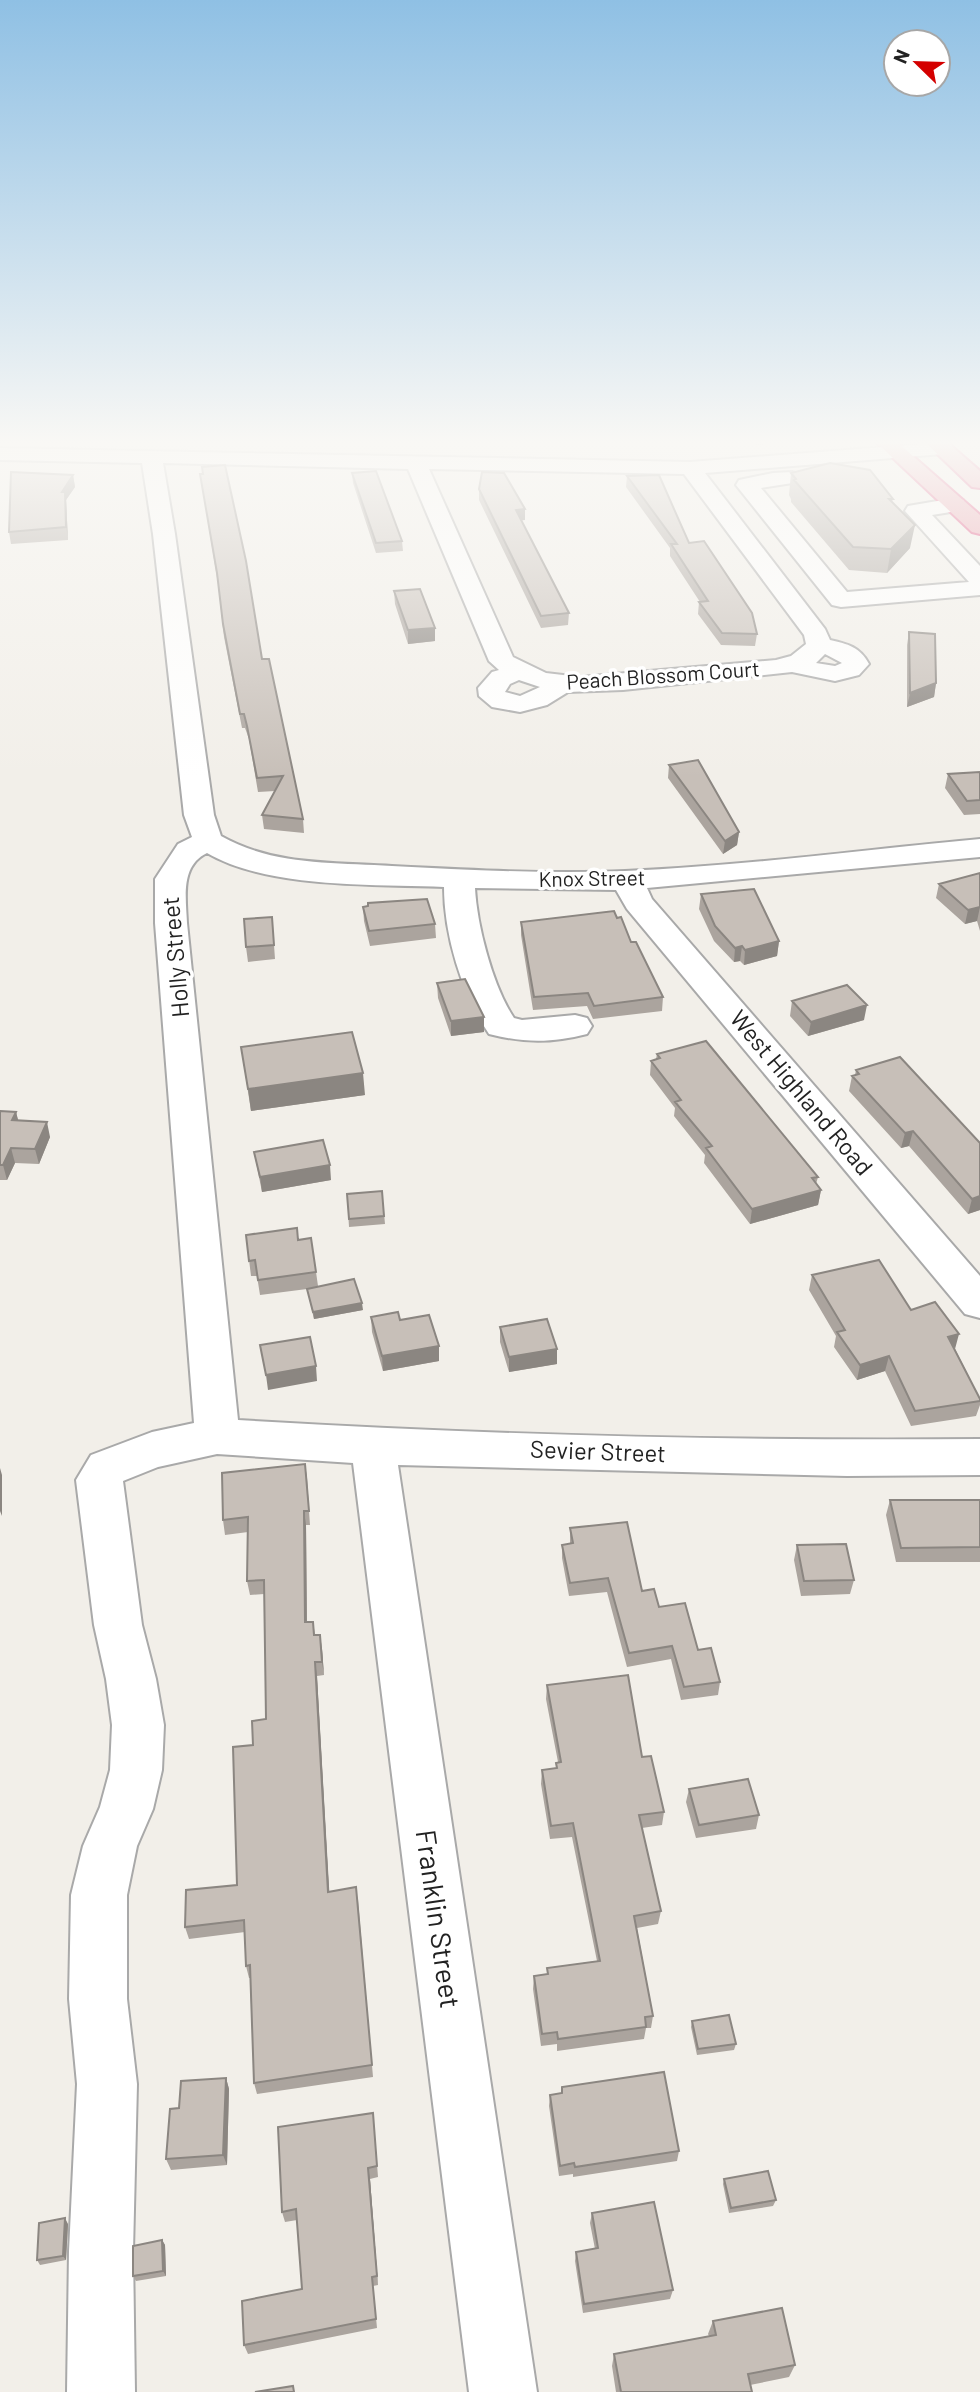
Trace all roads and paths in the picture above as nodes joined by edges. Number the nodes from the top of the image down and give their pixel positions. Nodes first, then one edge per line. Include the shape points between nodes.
1 (167, 555) edge
2 (456, 555) edge
3 (758, 555) edge
4 (803, 555) edge
5 (956, 555) edge
6 (816, 571) junction
7 (773, 574) junction
8 (980, 580) edge
9 (980, 588) edge
10 (818, 645) junction
11 (795, 664) junction
12 (208, 841) junction
13 (980, 848) edge
14 (460, 879) junction
15 (627, 880) junction
16 (575, 1026) dead end
17 (980, 1303) edge
18 (217, 1436) junction
19 (373, 1446) junction
20 (980, 1457) edge
21 (101, 2392) edge
22 (503, 2392) edge

1 - 12 street via 199,815
2 - 11 street, Peach Blossom Court via 502,661 517,672 495,684 492,696 513,704 531,703 562,684
3 - 7 street
4 - 6 street
5 - 8 street
6 - 7 street
6 - 9 street via 841,600
7 - 10 street via 816,634
10 - 11 street, Peach Blossom Court via 811,656
10 - 11 street via 852,656 854,668 832,673
12 - 14 street, Knox Street via 250,862 282,867
12 - 18 street, Holly Street via 188,850 170,879 170,923
13 - 15 street, Knox Street
14 - 15 street, Knox Street
14 - 16 street via 458,897 474,958 501,1026 522,1031
15 - 17 street, West Highland Road via 638,902
18 - 19 street, Sevier Street
18 - 21 street, Sevier Street via 152,1450 107,1468 99,1480 118,1625 138,1726 136,1770 110,1846 100,1895 98,1999 107,2084
19 - 20 street, Sevier Street
19 - 22 street, Franklin Street

